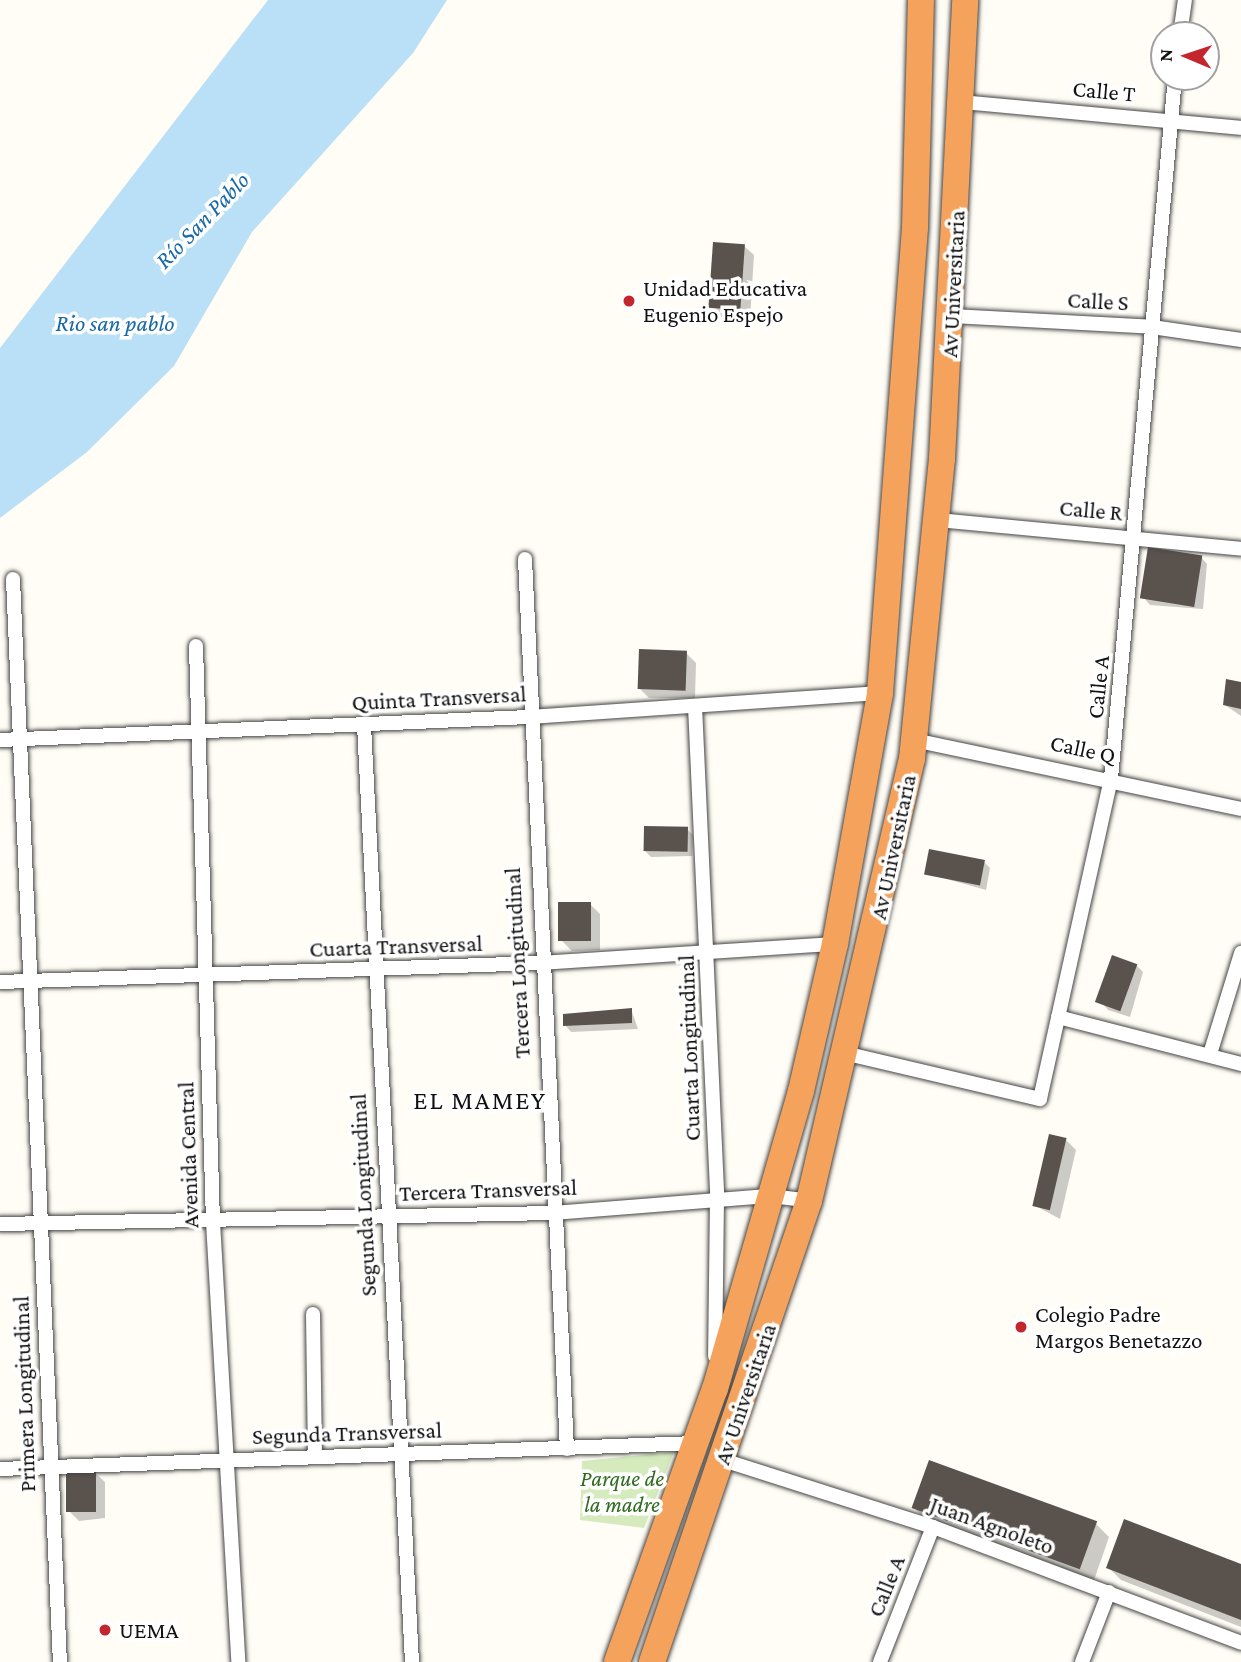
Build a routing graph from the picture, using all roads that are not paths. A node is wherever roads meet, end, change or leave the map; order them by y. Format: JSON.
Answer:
{"nodes":[{"id":1,"x":921,"y":0,"type":"edge"},
{"id":2,"x":965,"y":0,"type":"edge"},
{"id":3,"x":1185,"y":0,"type":"edge"},
{"id":4,"x":1182,"y":21,"type":"edge"},
{"id":5,"x":1173,"y":91,"type":"edge"},
{"id":6,"x":962,"y":102,"type":"junction"},
{"id":7,"x":1170,"y":120,"type":"junction"},
{"id":8,"x":1241,"y":128,"type":"edge"},
{"id":9,"x":915,"y":228,"type":"junction"},
{"id":10,"x":957,"y":228,"type":"junction"},
{"id":11,"x":952,"y":316,"type":"junction"},
{"id":12,"x":1152,"y":327,"type":"junction"},
{"id":13,"x":1241,"y":340,"type":"edge"},
{"id":14,"x":937,"y":520,"type":"junction"},
{"id":15,"x":1138,"y":537,"type":"junction"},
{"id":16,"x":1241,"y":549,"type":"edge"},
{"id":17,"x":525,"y":559,"type":"dead end"},
{"id":18,"x":13,"y":579,"type":"dead end"},
{"id":19,"x":196,"y":646,"type":"dead end"},
{"id":20,"x":880,"y":693,"type":"junction"},
{"id":21,"x":695,"y":706,"type":"junction"},
{"id":22,"x":529,"y":717,"type":"junction"},
{"id":23,"x":364,"y":725,"type":"junction"},
{"id":24,"x":200,"y":731,"type":"junction"},
{"id":25,"x":16,"y":739,"type":"junction"},
{"id":26,"x":0,"y":740,"type":"edge"},
{"id":27,"x":915,"y":740,"type":"junction"},
{"id":28,"x":1111,"y":778,"type":"junction"},
{"id":29,"x":1241,"y":809,"type":"edge"},
{"id":30,"x":835,"y":944,"type":"junction"},
{"id":31,"x":708,"y":949,"type":"junction"},
{"id":32,"x":1241,"y":953,"type":"edge"},
{"id":33,"x":540,"y":963,"type":"junction"},
{"id":34,"x":373,"y":970,"type":"junction"},
{"id":35,"x":206,"y":975,"type":"junction"},
{"id":36,"x":30,"y":980,"type":"junction"},
{"id":37,"x":0,"y":982,"type":"edge"},
{"id":38,"x":1058,"y":1017,"type":"junction"},
{"id":39,"x":848,"y":1054,"type":"junction"},
{"id":40,"x":1210,"y":1054,"type":"junction"},
{"id":41,"x":1241,"y":1064,"type":"edge"},
{"id":42,"x":771,"y":1196,"type":"junction"},
{"id":43,"x":717,"y":1199,"type":"junction"},
{"id":44,"x":809,"y":1201,"type":"junction"},
{"id":45,"x":554,"y":1213,"type":"junction"},
{"id":46,"x":387,"y":1217,"type":"junction"},
{"id":47,"x":213,"y":1222,"type":"junction"},
{"id":48,"x":41,"y":1223,"type":"junction"},
{"id":49,"x":0,"y":1224,"type":"edge"},
{"id":50,"x":313,"y":1314,"type":"dead end"},
{"id":51,"x":715,"y":1389,"type":"junction"},
{"id":52,"x":695,"y":1443,"type":"junction"},
{"id":53,"x":567,"y":1449,"type":"junction"},
{"id":54,"x":399,"y":1454,"type":"junction"},
{"id":55,"x":315,"y":1456,"type":"junction"},
{"id":56,"x":224,"y":1459,"type":"junction"},
{"id":57,"x":723,"y":1460,"type":"junction"},
{"id":58,"x":48,"y":1467,"type":"junction"},
{"id":59,"x":0,"y":1469,"type":"edge"},
{"id":60,"x":933,"y":1527,"type":"junction"},
{"id":61,"x":1109,"y":1592,"type":"junction"},
{"id":62,"x":1241,"y":1643,"type":"edge"},
{"id":63,"x":60,"y":1662,"type":"edge"},
{"id":64,"x":239,"y":1662,"type":"edge"},
{"id":65,"x":412,"y":1662,"type":"edge"},
{"id":66,"x":617,"y":1662,"type":"edge"},
{"id":67,"x":652,"y":1662,"type":"edge"},
{"id":68,"x":880,"y":1662,"type":"edge"},
{"id":69,"x":1082,"y":1662,"type":"edge"}],
"edges":[{"from":1,"to":9,"type":"highway","name":"Av Universitaria"},
{"from":2,"to":6,"type":"highway","name":"Av Universitaria"},
{"from":3,"to":4,"type":"street"},
{"from":5,"to":7,"type":"street","name":"Calle A"},
{"from":6,"to":7,"type":"street","name":"Calle T"},
{"from":6,"to":10,"type":"highway","name":"Av Universitaria"},
{"from":7,"to":8,"type":"street","name":"Calle T"},
{"from":7,"to":12,"type":"street","name":"Calle A"},
{"from":9,"to":10,"type":"highway"},
{"from":9,"to":20,"type":"highway","name":"Av Universitaria"},
{"from":10,"to":11,"type":"highway","name":"Av Universitaria"},
{"from":11,"to":12,"type":"street","name":"Calle S"},
{"from":11,"to":14,"type":"highway","name":"Av Universitaria"},
{"from":12,"to":13,"type":"street","name":"Calle S"},
{"from":12,"to":15,"type":"street","name":"Calle A"},
{"from":14,"to":15,"type":"street","name":"Calle R"},
{"from":14,"to":27,"type":"highway","name":"Av Universitaria"},
{"from":15,"to":16,"type":"street","name":"Calle R"},
{"from":15,"to":28,"type":"street","name":"Calle A"},
{"from":17,"to":22,"type":"street","name":"Tercera Longitudinal"},
{"from":18,"to":25,"type":"street","name":"Primera Longitudinal"},
{"from":19,"to":24,"type":"street","name":"Avenida Central"},
{"from":20,"to":21,"type":"street","name":"Quinta Transversal"},
{"from":20,"to":30,"type":"highway","name":"Av Universitaria"},
{"from":21,"to":22,"type":"street","name":"Quinta Transversal"},
{"from":21,"to":31,"type":"street","name":"Cuarta Longitudinal"},
{"from":22,"to":23,"type":"street","name":"Quinta Transversal"},
{"from":22,"to":33,"type":"street","name":"Tercera Longitudinal"},
{"from":23,"to":24,"type":"street","name":"Quinta Transversal"},
{"from":23,"to":34,"type":"street","name":"Segunda Longitudinal"},
{"from":24,"to":25,"type":"street","name":"Quinta Transversal"},
{"from":24,"to":35,"type":"street","name":"Avenida Central"},
{"from":25,"to":26,"type":"street","name":"Quinta Transversal"},
{"from":25,"to":36,"type":"street","name":"Primera Longitudinal"},
{"from":27,"to":28,"type":"street","name":"Calle Q"},
{"from":27,"to":39,"type":"highway","name":"Av Universitaria"},
{"from":28,"to":29,"type":"street","name":"Calle Q"},
{"from":28,"to":38,"type":"street","name":"Calle A"},
{"from":30,"to":31,"type":"street","name":"Cuarta Transversal"},
{"from":30,"to":42,"type":"highway","name":"Av Universitaria"},
{"from":31,"to":33,"type":"street","name":"Cuarta Transversal"},
{"from":31,"to":43,"type":"street","name":"Cuarta Longitudinal"},
{"from":32,"to":40,"type":"street"},
{"from":33,"to":34,"type":"street","name":"Cuarta Transversal"},
{"from":33,"to":45,"type":"street","name":"Tercera Longitudinal"},
{"from":34,"to":35,"type":"street","name":"Cuarta Transversal"},
{"from":34,"to":46,"type":"street","name":"Segunda Longitudinal"},
{"from":35,"to":36,"type":"street","name":"Cuarta Transversal"},
{"from":35,"to":47,"type":"street","name":"Avenida Central"},
{"from":36,"to":37,"type":"street","name":"Cuarta Transversal"},
{"from":36,"to":48,"type":"street","name":"Primera Longitudinal"},
{"from":38,"to":39,"type":"street","name":"Calle A"},
{"from":38,"to":40,"type":"street"},
{"from":39,"to":44,"type":"highway","name":"Av Universitaria"},
{"from":40,"to":41,"type":"street"},
{"from":42,"to":43,"type":"street","name":"Tercera Transversal"},
{"from":42,"to":44,"type":"street","name":"Tercera Transversal"},
{"from":42,"to":51,"type":"highway","name":"Av Universitaria"},
{"from":43,"to":45,"type":"street","name":"Tercera Transversal"},
{"from":43,"to":51,"type":"street","name":"Cuarta Longitudinal"},
{"from":44,"to":57,"type":"highway","name":"Av Universitaria"},
{"from":45,"to":46,"type":"street","name":"Tercera Transversal"},
{"from":45,"to":53,"type":"street","name":"Tercera Longitudinal"},
{"from":46,"to":47,"type":"street","name":"Tercera Transversal"},
{"from":46,"to":54,"type":"street","name":"Segunda Longitudinal"},
{"from":47,"to":48,"type":"street","name":"Tercera Transversal"},
{"from":47,"to":56,"type":"street","name":"Avenida Central"},
{"from":48,"to":49,"type":"street","name":"Tercera Transversal"},
{"from":48,"to":58,"type":"street","name":"Primera Longitudinal"},
{"from":50,"to":55,"type":"street"},
{"from":51,"to":52,"type":"highway","name":"Av Universitaria"},
{"from":52,"to":53,"type":"street","name":"Segunda Transversal"},
{"from":52,"to":66,"type":"highway","name":"Av Universitaria"},
{"from":53,"to":54,"type":"street","name":"Segunda Transversal"},
{"from":54,"to":55,"type":"street","name":"Segunda Transversal"},
{"from":54,"to":65,"type":"street","name":"Segunda Longitudinal"},
{"from":55,"to":56,"type":"street","name":"Segunda Transversal"},
{"from":56,"to":58,"type":"street","name":"Segunda Transversal"},
{"from":56,"to":64,"type":"street","name":"Avenida Central"},
{"from":57,"to":60,"type":"street","name":"Juan Agnoleto"},
{"from":57,"to":67,"type":"highway","name":"Av Universitaria"},
{"from":58,"to":59,"type":"street","name":"Segunda Transversal"},
{"from":58,"to":63,"type":"street","name":"Primera Longitudinal"},
{"from":60,"to":61,"type":"street","name":"Juan Agnoleto"},
{"from":60,"to":68,"type":"street","name":"Calle A"},
{"from":61,"to":62,"type":"street","name":"Juan Agnoleto"},
{"from":61,"to":69,"type":"street"}]}
